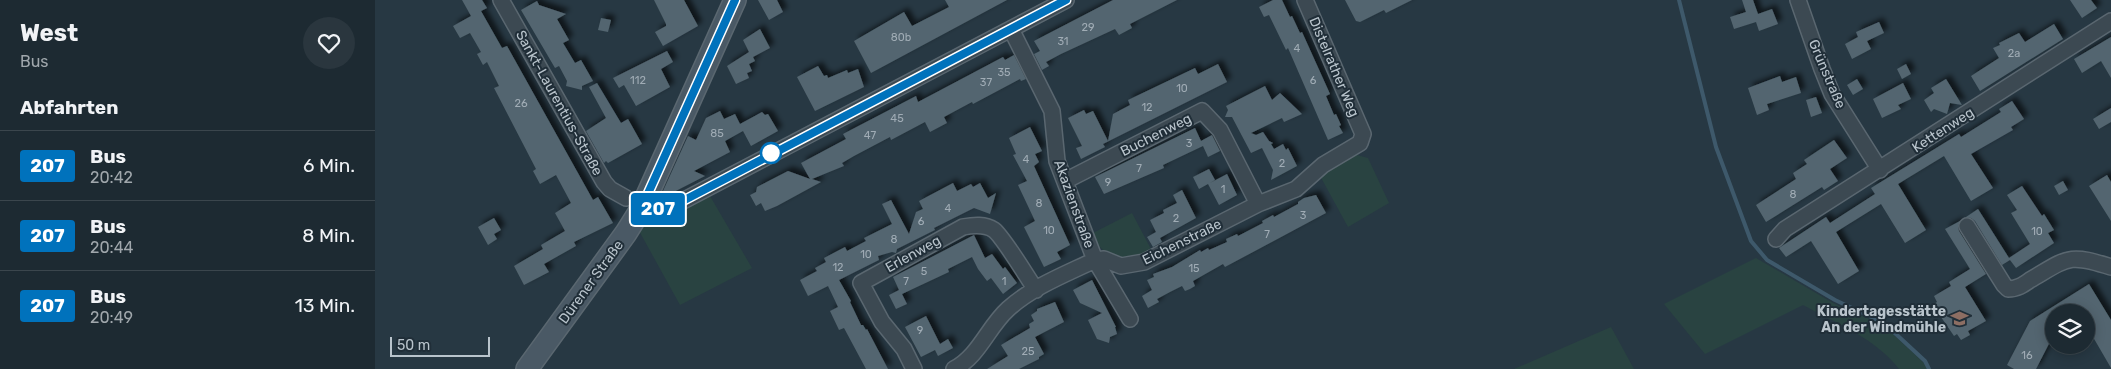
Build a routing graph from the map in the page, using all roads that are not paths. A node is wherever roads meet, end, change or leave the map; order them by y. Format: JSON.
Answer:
{"nodes":[{"id":1,"x":501,"y":0,"type":"edge"},
{"id":2,"x":735,"y":0,"type":"edge"},
{"id":3,"x":1066,"y":0,"type":"edge"},
{"id":4,"x":1305,"y":0,"type":"edge"},
{"id":5,"x":1798,"y":0,"type":"edge"},
{"id":6,"x":2111,"y":21,"type":"edge"},
{"id":7,"x":1011,"y":29,"type":"junction"},
{"id":8,"x":1363,"y":134,"type":"joint"},
{"id":9,"x":1879,"y":170,"type":"junction"},
{"id":10,"x":1065,"y":181,"type":"junction"},
{"id":11,"x":633,"y":204,"type":"junction"},
{"id":12,"x":1258,"y":204,"type":"junction"},
{"id":13,"x":1967,"y":226,"type":"dead end"},
{"id":14,"x":1776,"y":239,"type":"dead end"},
{"id":15,"x":1095,"y":260,"type":"junction"},
{"id":16,"x":2111,"y":268,"type":"edge"},
{"id":17,"x":1036,"y":290,"type":"junction"},
{"id":18,"x":1130,"y":319,"type":"dead end"},
{"id":19,"x":527,"y":369,"type":"edge"},
{"id":20,"x":914,"y":369,"type":"edge"},
{"id":21,"x":954,"y":369,"type":"edge"}],
"edges":[{"from":1,"to":11,"type":"street","name":"Sankt-Laurentius-Straße"},
{"from":2,"to":11,"type":"street","name":"Dürener Straße"},
{"from":3,"to":7,"type":"street"},
{"from":4,"to":8,"type":"street","name":"Distelrather Weg"},
{"from":5,"to":9,"type":"street","name":"Grünstraße"},
{"from":6,"to":9,"type":"street","name":"Kettenweg"},
{"from":7,"to":10,"type":"street","name":"Akazienstraße"},
{"from":7,"to":11,"type":"street"},
{"from":8,"to":12,"type":"street","name":"Eichenstraße"},
{"from":9,"to":14,"type":"street","name":"Kettenweg"},
{"from":10,"to":12,"type":"street","name":"Buchenweg"},
{"from":10,"to":15,"type":"street","name":"Akazienstraße"},
{"from":11,"to":19,"type":"street","name":"Dürener Straße"},
{"from":12,"to":15,"type":"street","name":"Eichenstraße"},
{"from":13,"to":16,"type":"street"},
{"from":15,"to":17,"type":"street"},
{"from":15,"to":18,"type":"street","name":"Akazienstraße"},
{"from":17,"to":20,"type":"street","name":"Erlenweg"},
{"from":17,"to":21,"type":"street"}]}
